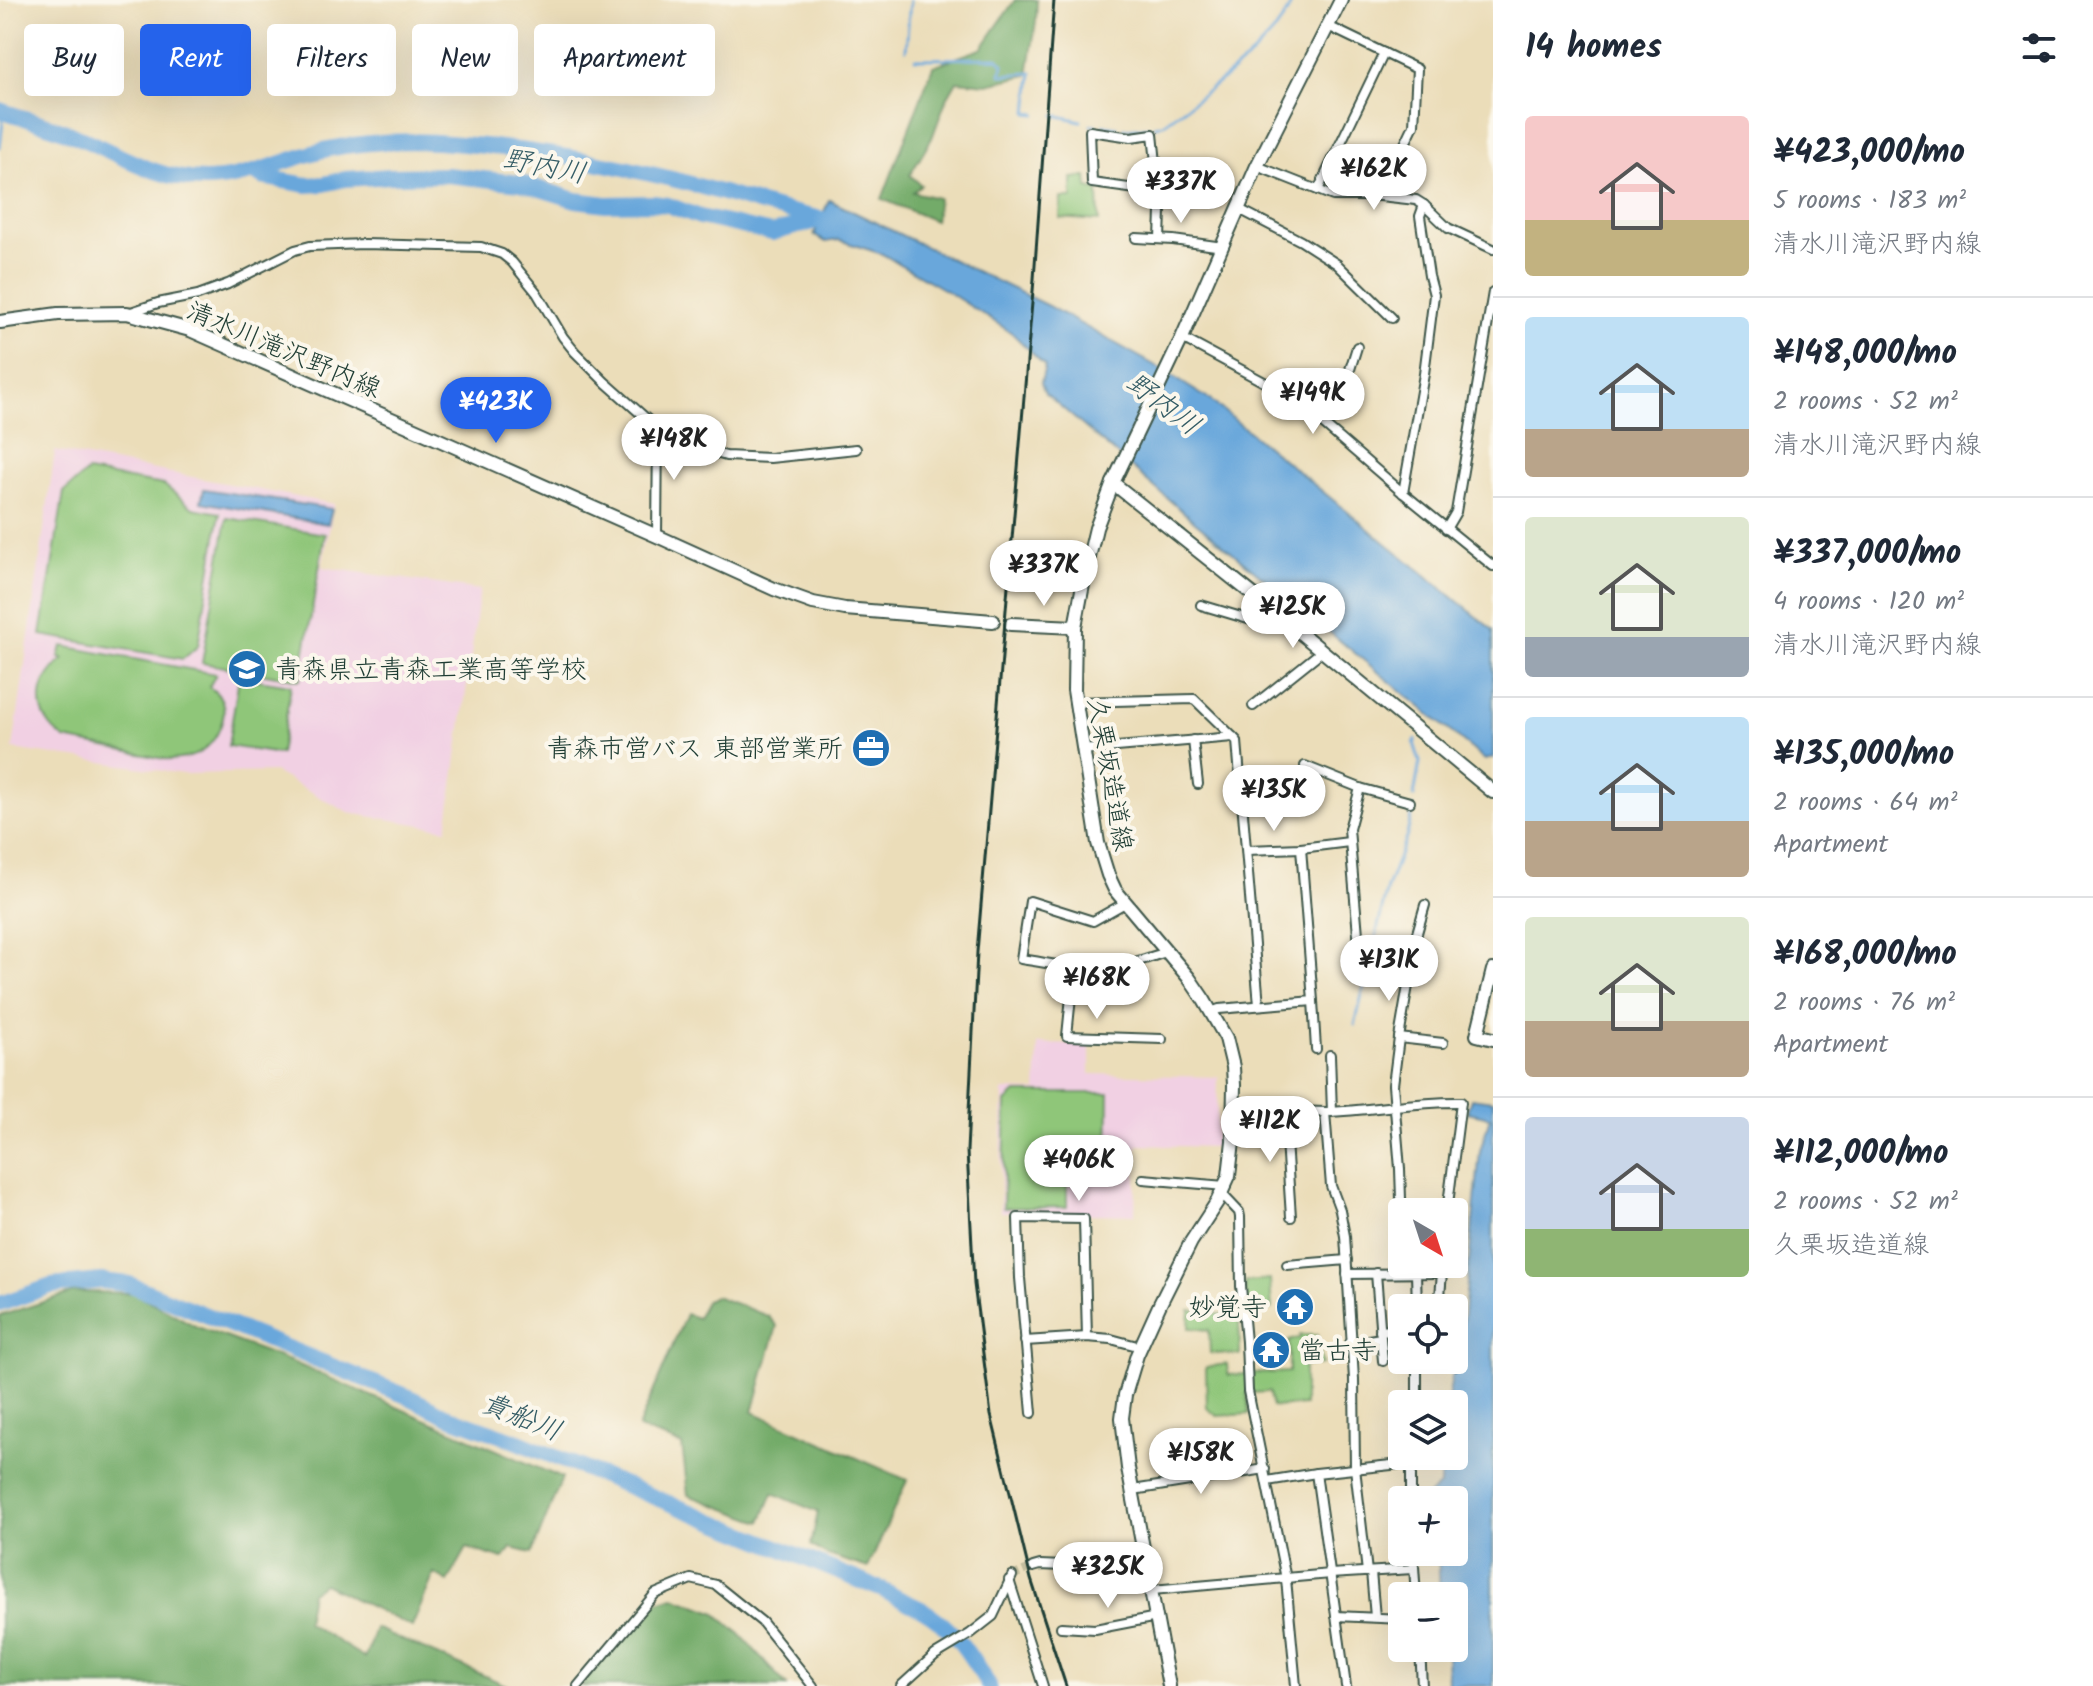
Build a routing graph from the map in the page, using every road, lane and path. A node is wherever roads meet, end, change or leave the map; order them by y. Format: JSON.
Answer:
{"nodes":[{"id":1,"x":1341,"y":0,"type":"edge"},
{"id":2,"x":1328,"y":26,"type":"junction"},
{"id":3,"x":1384,"y":53,"type":"junction"},
{"id":4,"x":1257,"y":166,"type":"junction"},
{"id":5,"x":1318,"y":190,"type":"junction"},
{"id":6,"x":1158,"y":192,"type":"junction"},
{"id":7,"x":1380,"y":196,"type":"junction"},
{"id":8,"x":1424,"y":205,"type":"junction"},
{"id":9,"x":1239,"y":209,"type":"junction"},
{"id":10,"x":1136,"y":238,"type":"dead end"},
{"id":11,"x":1160,"y":239,"type":"junction"},
{"id":12,"x":1223,"y":247,"type":"junction"},
{"id":13,"x":1493,"y":249,"type":"edge"},
{"id":14,"x":1493,"y":292,"type":"edge"},
{"id":15,"x":127,"y":313,"type":"junction"},
{"id":16,"x":1392,"y":318,"type":"dead end"},
{"id":17,"x":0,"y":322,"type":"edge"},
{"id":18,"x":1182,"y":338,"type":"junction"},
{"id":19,"x":1357,"y":347,"type":"dead end"},
{"id":20,"x":1321,"y":422,"type":"junction"},
{"id":21,"x":658,"y":429,"type":"junction"},
{"id":22,"x":856,"y":449,"type":"dead end"},
{"id":23,"x":1116,"y":478,"type":"junction"},
{"id":24,"x":1403,"y":493,"type":"junction"},
{"id":25,"x":1446,"y":529,"type":"junction"},
{"id":26,"x":657,"y":536,"type":"junction"},
{"id":27,"x":1493,"y":566,"type":"edge"},
{"id":28,"x":1201,"y":605,"type":"dead end"},
{"id":29,"x":1280,"y":616,"type":"junction"},
{"id":30,"x":993,"y":621,"type":"dead end"},
{"id":31,"x":1011,"y":624,"type":"dead end"},
{"id":32,"x":1075,"y":627,"type":"junction"},
{"id":33,"x":1322,"y":651,"type":"junction"},
{"id":34,"x":1075,"y":702,"type":"junction"},
{"id":35,"x":1253,"y":706,"type":"dead end"},
{"id":36,"x":1233,"y":737,"type":"junction"},
{"id":37,"x":1193,"y":740,"type":"junction"},
{"id":38,"x":1082,"y":750,"type":"junction"},
{"id":39,"x":1305,"y":766,"type":"dead end"},
{"id":40,"x":1198,"y":784,"type":"dead end"},
{"id":41,"x":1360,"y":788,"type":"junction"},
{"id":42,"x":1493,"y":792,"type":"edge"},
{"id":43,"x":1410,"y":802,"type":"dead end"},
{"id":44,"x":1349,"y":842,"type":"junction"},
{"id":45,"x":1301,"y":848,"type":"junction"},
{"id":46,"x":1247,"y":850,"type":"junction"},
{"id":47,"x":1125,"y":903,"type":"junction"},
{"id":48,"x":1425,"y":905,"type":"dead end"},
{"id":49,"x":1167,"y":952,"type":"junction"},
{"id":50,"x":1360,"y":958,"type":"dead end"},
{"id":51,"x":1074,"y":967,"type":"junction"},
{"id":52,"x":1493,"y":970,"type":"edge"},
{"id":53,"x":1313,"y":1001,"type":"junction"},
{"id":54,"x":1259,"y":1005,"type":"junction"},
{"id":55,"x":1211,"y":1012,"type":"junction"},
{"id":56,"x":1399,"y":1038,"type":"junction"},
{"id":57,"x":1162,"y":1039,"type":"dead end"},
{"id":58,"x":1493,"y":1039,"type":"edge"},
{"id":59,"x":1443,"y":1043,"type":"dead end"},
{"id":60,"x":1316,"y":1049,"type":"dead end"},
{"id":61,"x":1330,"y":1055,"type":"dead end"},
{"id":62,"x":1234,"y":1101,"type":"junction"},
{"id":63,"x":1394,"y":1105,"type":"junction"},
{"id":64,"x":1284,"y":1110,"type":"junction"},
{"id":65,"x":1328,"y":1112,"type":"junction"},
{"id":66,"x":1143,"y":1179,"type":"dead end"},
{"id":67,"x":1223,"y":1189,"type":"junction"},
{"id":68,"x":1401,"y":1198,"type":"edge"},
{"id":69,"x":1449,"y":1198,"type":"edge"},
{"id":70,"x":1291,"y":1217,"type":"dead end"},
{"id":71,"x":1347,"y":1260,"type":"junction"},
{"id":72,"x":1287,"y":1265,"type":"dead end"},
{"id":73,"x":1388,"y":1271,"type":"edge"},
{"id":74,"x":1376,"y":1273,"type":"junction"},
{"id":75,"x":1347,"y":1274,"type":"junction"},
{"id":76,"x":1388,"y":1332,"type":"edge"},
{"id":77,"x":1381,"y":1334,"type":"junction"},
{"id":78,"x":1087,"y":1337,"type":"junction"},
{"id":79,"x":1025,"y":1341,"type":"junction"},
{"id":80,"x":1350,"y":1343,"type":"junction"},
{"id":81,"x":1141,"y":1347,"type":"junction"},
{"id":82,"x":1383,"y":1361,"type":"dead end"},
{"id":83,"x":1032,"y":1413,"type":"dead end"},
{"id":84,"x":1388,"y":1463,"type":"edge"},
{"id":85,"x":1355,"y":1468,"type":"junction"},
{"id":86,"x":1265,"y":1469,"type":"junction"},
{"id":87,"x":1316,"y":1473,"type":"junction"},
{"id":88,"x":1267,"y":1481,"type":"junction"},
{"id":89,"x":1133,"y":1490,"type":"junction"},
{"id":90,"x":1146,"y":1563,"type":"junction"},
{"id":91,"x":1033,"y":1567,"type":"tunnel mouth"},
{"id":92,"x":1413,"y":1569,"type":"joint"},
{"id":93,"x":1369,"y":1572,"type":"junction"},
{"id":94,"x":1330,"y":1574,"type":"junction"},
{"id":95,"x":1286,"y":1579,"type":"junction"},
{"id":96,"x":1414,"y":1582,"type":"edge"},
{"id":97,"x":1152,"y":1590,"type":"junction"},
{"id":98,"x":1336,"y":1616,"type":"junction"},
{"id":99,"x":1157,"y":1617,"type":"junction"},
{"id":100,"x":1375,"y":1617,"type":"junction"},
{"id":101,"x":1388,"y":1618,"type":"edge"},
{"id":102,"x":1061,"y":1627,"type":"dead end"},
{"id":103,"x":1421,"y":1662,"type":"edge"},
{"id":104,"x":578,"y":1686,"type":"edge"},
{"id":105,"x":813,"y":1686,"type":"edge"},
{"id":106,"x":901,"y":1686,"type":"edge"},
{"id":107,"x":1043,"y":1686,"type":"edge"},
{"id":108,"x":1169,"y":1686,"type":"edge"},
{"id":109,"x":1296,"y":1686,"type":"edge"},
{"id":110,"x":1346,"y":1686,"type":"edge"},
{"id":111,"x":1422,"y":1686,"type":"edge"}],
"edges":[{"from":1,"to":2,"type":"main road","name":"久栗坂造道線"},
{"from":2,"to":3,"type":"street"},
{"from":2,"to":4,"type":"main road","name":"久栗坂造道線"},
{"from":3,"to":5,"type":"street"},
{"from":3,"to":7,"type":"street"},
{"from":4,"to":5,"type":"street"},
{"from":4,"to":9,"type":"main road","name":"久栗坂造道線"},
{"from":5,"to":7,"type":"street"},
{"from":6,"to":6,"type":"street"},
{"from":6,"to":11,"type":"street"},
{"from":7,"to":8,"type":"street"},
{"from":8,"to":13,"type":"street"},
{"from":8,"to":24,"type":"street"},
{"from":9,"to":12,"type":"main road","name":"久栗坂造道線"},
{"from":9,"to":16,"type":"street"},
{"from":10,"to":11,"type":"street"},
{"from":11,"to":12,"type":"street"},
{"from":12,"to":18,"type":"main road","name":"久栗坂造道線"},
{"from":14,"to":25,"type":"street"},
{"from":15,"to":17,"type":"main road","name":"清水川滝沢野内線"},
{"from":15,"to":21,"type":"street"},
{"from":15,"to":26,"type":"main road","name":"清水川滝沢野内線"},
{"from":18,"to":20,"type":"street"},
{"from":18,"to":23,"type":"main road","name":"久栗坂造道線"},
{"from":19,"to":20,"type":"street"},
{"from":20,"to":24,"type":"street"},
{"from":21,"to":22,"type":"street"},
{"from":21,"to":26,"type":"street"},
{"from":23,"to":29,"type":"main road"},
{"from":23,"to":32,"type":"main road","name":"久栗坂造道線"},
{"from":24,"to":25,"type":"street"},
{"from":25,"to":27,"type":"street"},
{"from":26,"to":30,"type":"main road","name":"清水川滝沢野内線"},
{"from":28,"to":29,"type":"street"},
{"from":29,"to":33,"type":"main road"},
{"from":31,"to":32,"type":"main road"},
{"from":32,"to":34,"type":"main road","name":"久栗坂造道線"},
{"from":33,"to":35,"type":"street"},
{"from":33,"to":42,"type":"main road"},
{"from":34,"to":36,"type":"street"},
{"from":34,"to":38,"type":"main road","name":"久栗坂造道線"},
{"from":36,"to":37,"type":"street"},
{"from":36,"to":46,"type":"street"},
{"from":37,"to":38,"type":"street"},
{"from":37,"to":40,"type":"street"},
{"from":38,"to":47,"type":"main road","name":"久栗坂造道線"},
{"from":39,"to":41,"type":"street"},
{"from":41,"to":43,"type":"street"},
{"from":41,"to":44,"type":"street"},
{"from":44,"to":45,"type":"street"},
{"from":44,"to":50,"type":"street"},
{"from":45,"to":46,"type":"street"},
{"from":45,"to":53,"type":"street"},
{"from":46,"to":54,"type":"street"},
{"from":47,"to":49,"type":"main road","name":"久栗坂造道線"},
{"from":47,"to":51,"type":"street"},
{"from":48,"to":56,"type":"street"},
{"from":49,"to":51,"type":"street"},
{"from":49,"to":55,"type":"main road","name":"久栗坂造道線"},
{"from":51,"to":57,"type":"street"},
{"from":52,"to":58,"type":"main road"},
{"from":53,"to":54,"type":"street"},
{"from":53,"to":60,"type":"street"},
{"from":54,"to":55,"type":"street"},
{"from":55,"to":62,"type":"main road","name":"久栗坂造道線"},
{"from":56,"to":59,"type":"street"},
{"from":56,"to":63,"type":"street"},
{"from":61,"to":65,"type":"street"},
{"from":62,"to":64,"type":"street"},
{"from":62,"to":67,"type":"main road","name":"久栗坂造道線"},
{"from":63,"to":65,"type":"street"},
{"from":63,"to":68,"type":"street"},
{"from":63,"to":69,"type":"street"},
{"from":64,"to":65,"type":"street"},
{"from":64,"to":70,"type":"street"},
{"from":65,"to":71,"type":"street"},
{"from":66,"to":67,"type":"street"},
{"from":67,"to":81,"type":"main road","name":"久栗坂造道線"},
{"from":67,"to":86,"type":"street"},
{"from":71,"to":72,"type":"street"},
{"from":71,"to":75,"type":"street"},
{"from":73,"to":74,"type":"street"},
{"from":74,"to":75,"type":"street"},
{"from":74,"to":77,"type":"street"},
{"from":75,"to":80,"type":"street"},
{"from":76,"to":77,"type":"street"},
{"from":77,"to":80,"type":"street"},
{"from":77,"to":82,"type":"street"},
{"from":78,"to":79,"type":"street"},
{"from":78,"to":79,"type":"street"},
{"from":78,"to":81,"type":"street"},
{"from":79,"to":83,"type":"street"},
{"from":80,"to":85,"type":"street"},
{"from":81,"to":89,"type":"main road","name":"久栗坂造道線"},
{"from":84,"to":85,"type":"street"},
{"from":85,"to":87,"type":"street"},
{"from":85,"to":93,"type":"street"},
{"from":86,"to":88,"type":"street"},
{"from":86,"to":89,"type":"street"},
{"from":87,"to":88,"type":"street"},
{"from":87,"to":94,"type":"street"},
{"from":88,"to":95,"type":"street"},
{"from":89,"to":90,"type":"main road","name":"久栗坂造道線"},
{"from":90,"to":91,"type":"street"},
{"from":90,"to":97,"type":"main road","name":"久栗坂造道線"},
{"from":92,"to":93,"type":"street"},
{"from":92,"to":96,"type":"street"},
{"from":93,"to":94,"type":"street"},
{"from":93,"to":100,"type":"street"},
{"from":94,"to":95,"type":"street"},
{"from":94,"to":98,"type":"street"},
{"from":95,"to":97,"type":"street"},
{"from":95,"to":109,"type":"street"},
{"from":97,"to":99,"type":"main road","name":"久栗坂造道線"},
{"from":98,"to":100,"type":"street"},
{"from":98,"to":110,"type":"street"},
{"from":99,"to":102,"type":"street"},
{"from":99,"to":108,"type":"main road","name":"久栗坂造道線"},
{"from":100,"to":101,"type":"street"},
{"from":103,"to":111,"type":"street"},
{"from":104,"to":105,"type":"street"},
{"from":106,"to":107,"type":"street"}]}
